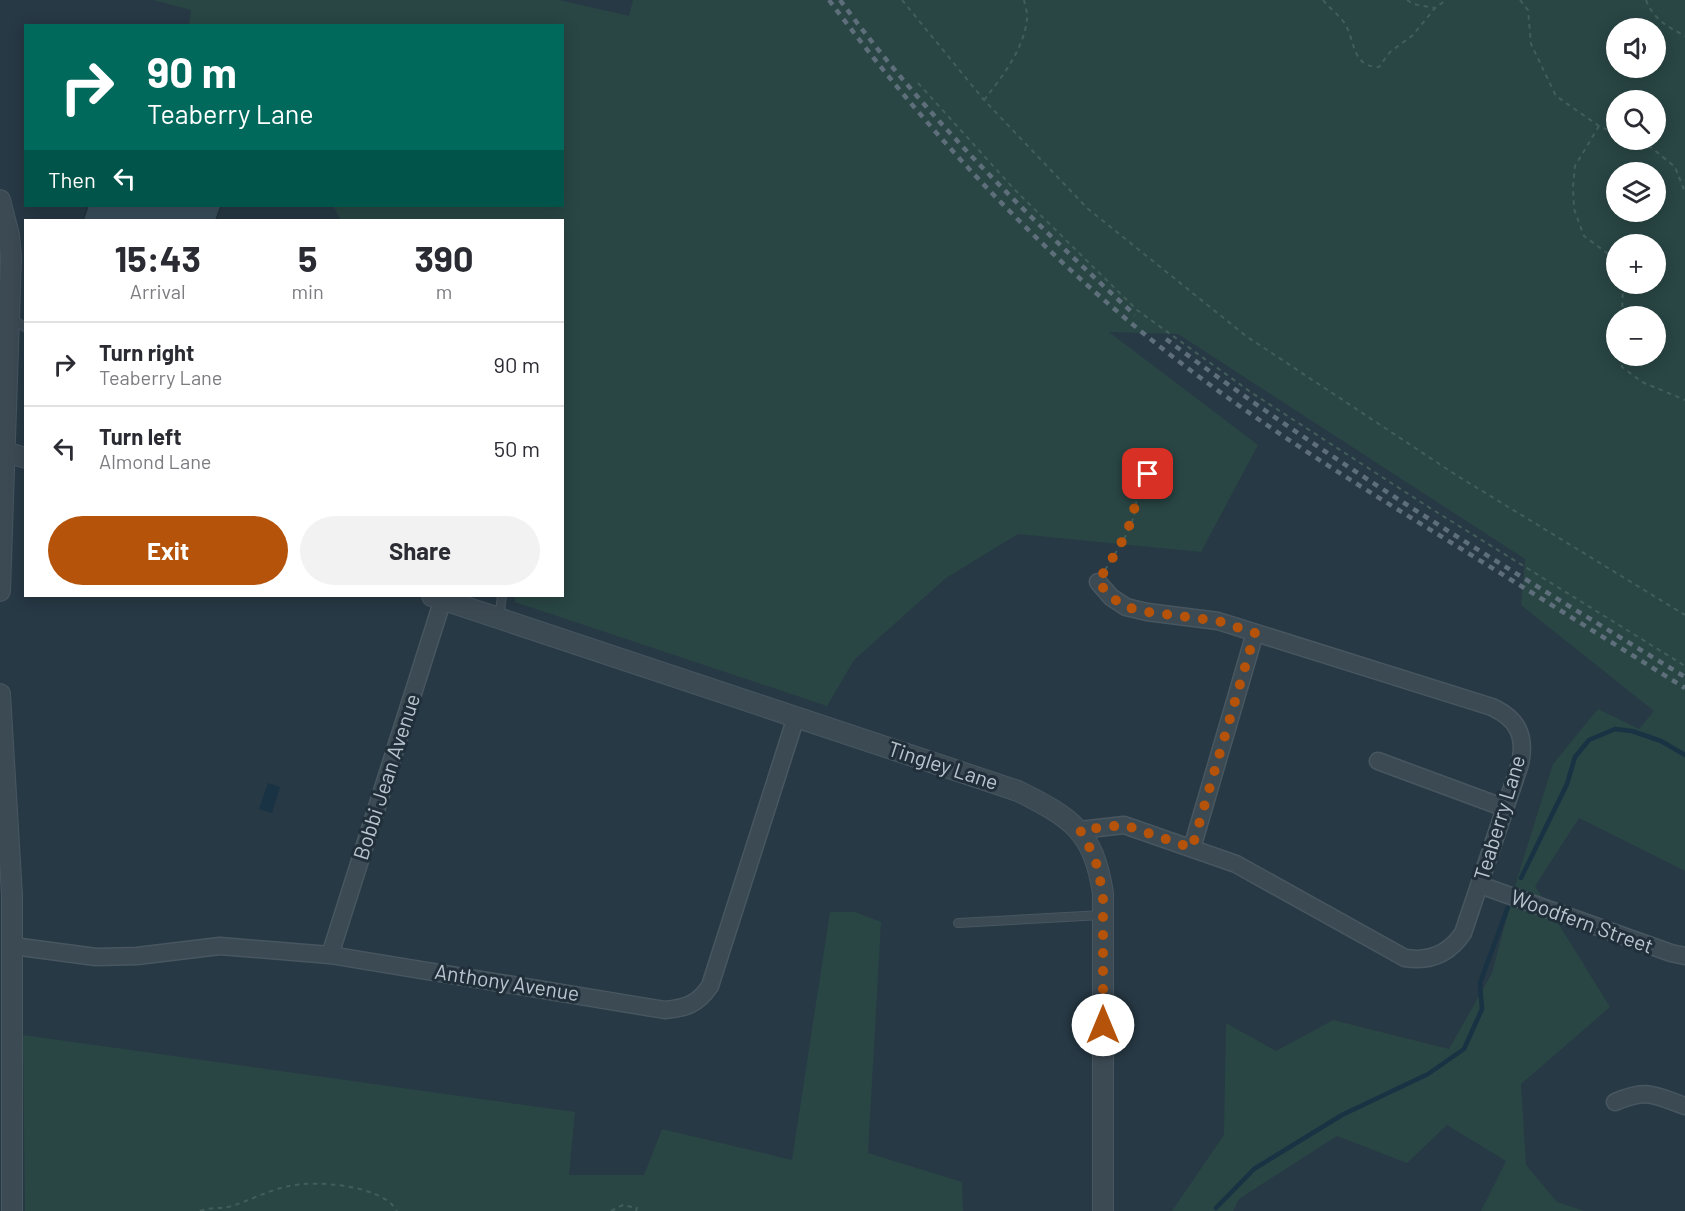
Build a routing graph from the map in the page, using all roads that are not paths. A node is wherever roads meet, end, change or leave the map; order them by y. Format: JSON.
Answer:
{"nodes":[{"id":1,"x":0,"y":200,"type":"edge"},
{"id":2,"x":5,"y":279,"type":"edge"},
{"id":3,"x":17,"y":322,"type":"edge"},
{"id":4,"x":5,"y":452,"type":"junction"},
{"id":5,"x":24,"y":457,"type":"edge"},
{"id":6,"x":1098,"y":582,"type":"road end"},
{"id":7,"x":0,"y":591,"type":"edge"},
{"id":8,"x":438,"y":597,"type":"edge"},
{"id":9,"x":502,"y":597,"type":"edge"},
{"id":10,"x":499,"y":617,"type":"junction"},
{"id":11,"x":1255,"y":633,"type":"junction"},
{"id":12,"x":0,"y":693,"type":"edge"},
{"id":13,"x":796,"y":717,"type":"junction"},
{"id":14,"x":1378,"y":761,"type":"dead end"},
{"id":15,"x":1505,"y":808,"type":"junction"},
{"id":16,"x":1080,"y":830,"type":"junction"},
{"id":17,"x":1192,"y":848,"type":"junction"},
{"id":18,"x":1480,"y":885,"type":"junction"},
{"id":19,"x":1103,"y":915,"type":"junction"},
{"id":20,"x":958,"y":923,"type":"dead end"},
{"id":21,"x":13,"y":946,"type":"junction"},
{"id":22,"x":330,"y":955,"type":"junction"},
{"id":23,"x":1685,"y":956,"type":"edge"},
{"id":24,"x":1615,"y":1101,"type":"dead end"},
{"id":25,"x":1685,"y":1106,"type":"edge"},
{"id":26,"x":12,"y":1211,"type":"edge"},
{"id":27,"x":1103,"y":1211,"type":"edge"}],
"edges":[{"from":1,"to":2,"type":"street"},
{"from":2,"to":3,"type":"street"},
{"from":3,"to":4,"type":"street"},
{"from":4,"to":5,"type":"street"},
{"from":4,"to":7,"type":"street"},
{"from":6,"to":11,"type":"street","name":"Teaberry Lane"},
{"from":8,"to":10,"type":"street","name":"Tingley Lane"},
{"from":8,"to":22,"type":"street","name":"Bobbi Jean Avenue"},
{"from":9,"to":10,"type":"lane"},
{"from":10,"to":13,"type":"street","name":"Tingley Lane"},
{"from":11,"to":15,"type":"street","name":"Teaberry Lane"},
{"from":11,"to":17,"type":"street"},
{"from":12,"to":21,"type":"street"},
{"from":13,"to":16,"type":"street","name":"Tingley Lane"},
{"from":13,"to":22,"type":"street","name":"Anthony Avenue"},
{"from":14,"to":15,"type":"street"},
{"from":15,"to":18,"type":"street","name":"Teaberry Lane"},
{"from":16,"to":17,"type":"street","name":"Teaberry Lane"},
{"from":16,"to":19,"type":"street","name":"Tingley Lane"},
{"from":17,"to":18,"type":"street","name":"Teaberry Lane"},
{"from":18,"to":23,"type":"street","name":"Woodfern Street"},
{"from":19,"to":20,"type":"lane"},
{"from":19,"to":27,"type":"street","name":"Tingley Lane"},
{"from":21,"to":22,"type":"street","name":"Anthony Avenue"},
{"from":21,"to":26,"type":"street"},
{"from":24,"to":25,"type":"street"}]}
